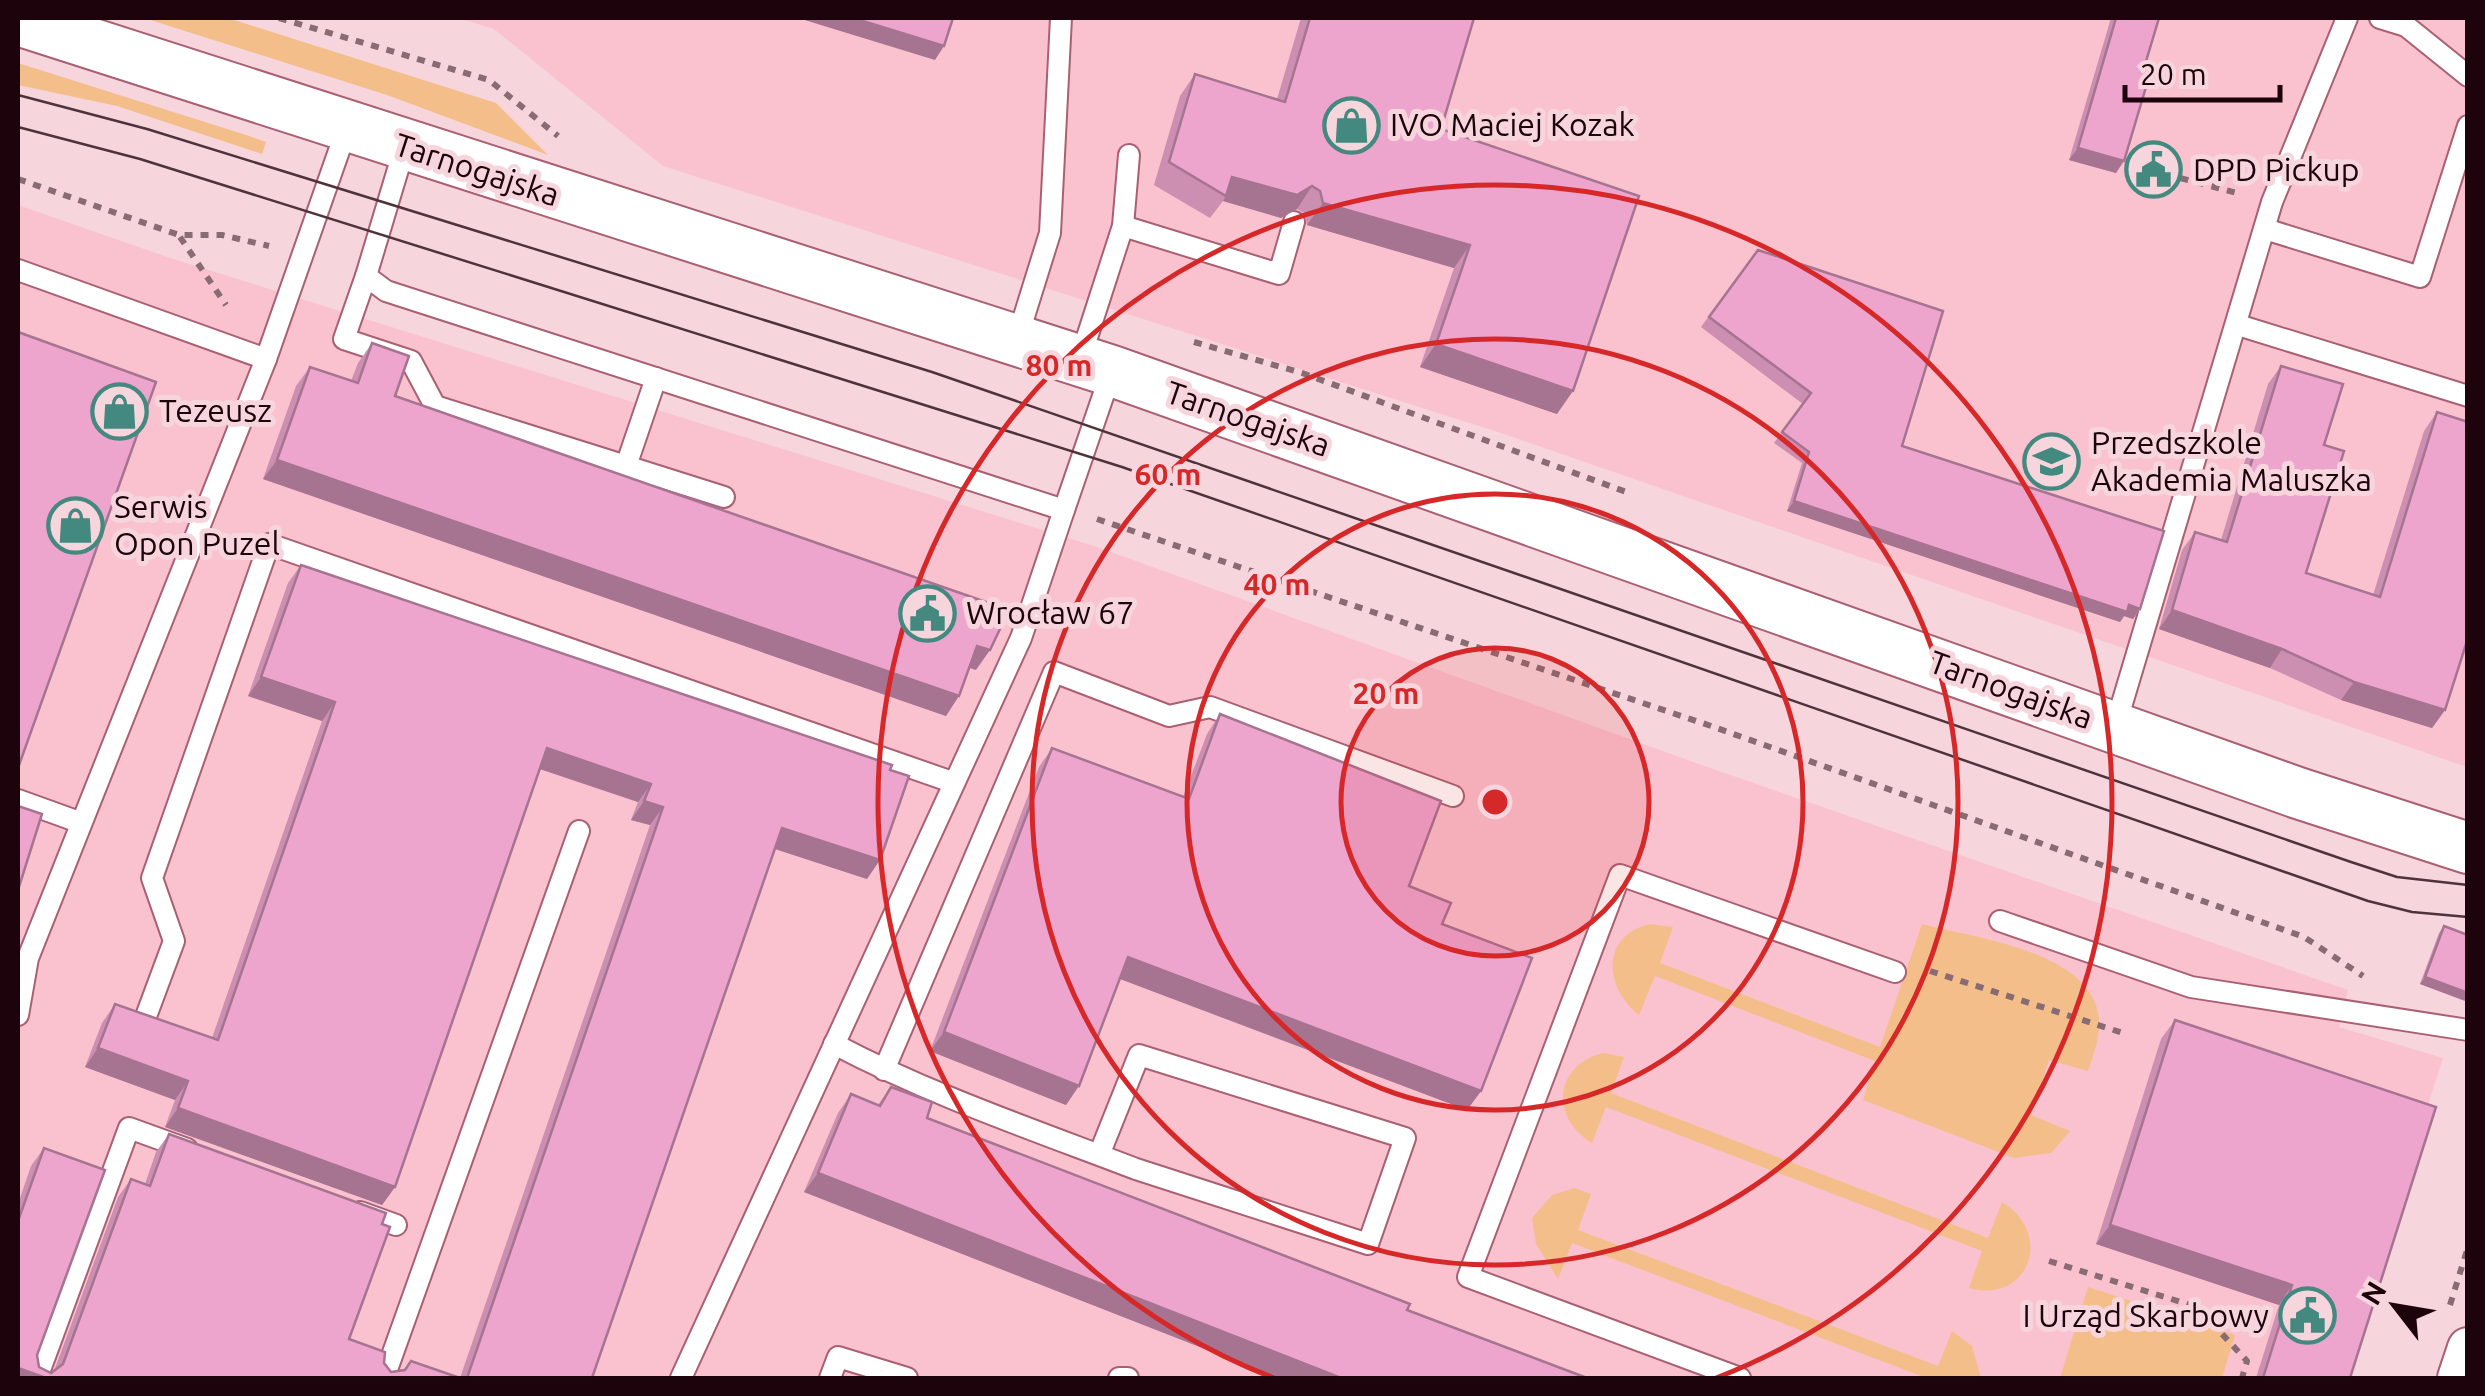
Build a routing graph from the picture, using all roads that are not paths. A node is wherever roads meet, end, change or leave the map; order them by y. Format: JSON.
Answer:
{"nodes":[{"id":1,"x":1061,"y":18,"type":"edge"},
{"id":2,"x":2347,"y":18,"type":"edge"},
{"id":3,"x":2380,"y":18,"type":"edge"},
{"id":4,"x":18,"y":20,"type":"edge"},
{"id":5,"x":2468,"y":76,"type":"edge"},
{"id":6,"x":2468,"y":126,"type":"edge"},
{"id":7,"x":347,"y":128,"type":"junction"},
{"id":8,"x":406,"y":146,"type":"junction"},
{"id":9,"x":1128,"y":155,"type":"dead end"},
{"id":10,"x":1294,"y":222,"type":"edge"},
{"id":11,"x":1123,"y":226,"type":"junction"},
{"id":12,"x":2265,"y":229,"type":"junction"},
{"id":13,"x":18,"y":270,"type":"edge"},
{"id":14,"x":366,"y":276,"type":"junction"},
{"id":15,"x":2238,"y":325,"type":"junction"},
{"id":16,"x":1016,"y":340,"type":"junction"},
{"id":17,"x":266,"y":360,"type":"junction"},
{"id":18,"x":1096,"y":366,"type":"junction"},
{"id":19,"x":656,"y":378,"type":"junction"},
{"id":20,"x":2468,"y":396,"type":"edge"},
{"id":21,"x":626,"y":466,"type":"junction"},
{"id":22,"x":724,"y":498,"type":"dead end"},
{"id":23,"x":1064,"y":510,"type":"junction"},
{"id":24,"x":2116,"y":728,"type":"junction"},
{"id":25,"x":952,"y":782,"type":"junction"},
{"id":26,"x":1452,"y":796,"type":"dead end"},
{"id":27,"x":18,"y":800,"type":"edge"},
{"id":28,"x":79,"y":822,"type":"junction"},
{"id":29,"x":579,"y":831,"type":"dead end"},
{"id":30,"x":2468,"y":848,"type":"edge"},
{"id":31,"x":2000,"y":920,"type":"dead end"},
{"id":32,"x":23,"y":956,"type":"edge"},
{"id":33,"x":1894,"y":972,"type":"road end"},
{"id":34,"x":19,"y":1007,"type":"edge"},
{"id":35,"x":145,"y":1019,"type":"edge"},
{"id":36,"x":2468,"y":1030,"type":"edge"},
{"id":37,"x":834,"y":1044,"type":"junction"},
{"id":38,"x":884,"y":1070,"type":"junction"},
{"id":39,"x":200,"y":1154,"type":"edge"},
{"id":40,"x":1099,"y":1155,"type":"junction"},
{"id":41,"x":343,"y":1206,"type":"edge"},
{"id":42,"x":396,"y":1225,"type":"dead end"},
{"id":43,"x":2468,"y":1348,"type":"edge"},
{"id":44,"x":37,"y":1378,"type":"edge"},
{"id":45,"x":384,"y":1378,"type":"edge"},
{"id":46,"x":681,"y":1378,"type":"edge"},
{"id":47,"x":830,"y":1378,"type":"edge"},
{"id":48,"x":907,"y":1378,"type":"edge"},
{"id":49,"x":1119,"y":1378,"type":"edge"},
{"id":50,"x":1128,"y":1378,"type":"edge"},
{"id":51,"x":1740,"y":1378,"type":"edge"},
{"id":52,"x":2458,"y":1378,"type":"edge"}],
"edges":[{"from":1,"to":16,"type":"lane"},
{"from":2,"to":12,"type":"lane"},
{"from":3,"to":5,"type":"lane"},
{"from":4,"to":7,"type":"street","name":"Tarnogajska"},
{"from":6,"to":12,"type":"lane"},
{"from":7,"to":8,"type":"street","name":"Tarnogajska"},
{"from":7,"to":17,"type":"lane"},
{"from":8,"to":14,"type":"lane"},
{"from":8,"to":16,"type":"street","name":"Tarnogajska"},
{"from":9,"to":11,"type":"lane"},
{"from":10,"to":11,"type":"lane"},
{"from":11,"to":18,"type":"lane"},
{"from":12,"to":15,"type":"lane"},
{"from":13,"to":17,"type":"lane"},
{"from":14,"to":19,"type":"lane"},
{"from":14,"to":21,"type":"lane"},
{"from":15,"to":20,"type":"lane"},
{"from":15,"to":24,"type":"lane"},
{"from":16,"to":18,"type":"street","name":"Tarnogajska"},
{"from":17,"to":28,"type":"lane"},
{"from":18,"to":23,"type":"lane"},
{"from":18,"to":24,"type":"street","name":"Tarnogajska"},
{"from":19,"to":21,"type":"lane"},
{"from":19,"to":23,"type":"lane"},
{"from":21,"to":22,"type":"lane"},
{"from":23,"to":25,"type":"lane"},
{"from":24,"to":30,"type":"street","name":"Tarnogajska"},
{"from":25,"to":35,"type":"lane"},
{"from":25,"to":37,"type":"lane"},
{"from":26,"to":38,"type":"lane"},
{"from":27,"to":28,"type":"lane"},
{"from":28,"to":32,"type":"lane"},
{"from":29,"to":45,"type":"lane"},
{"from":31,"to":36,"type":"lane"},
{"from":32,"to":34,"type":"lane"},
{"from":33,"to":51,"type":"lane"},
{"from":37,"to":38,"type":"lane"},
{"from":37,"to":46,"type":"lane"},
{"from":38,"to":40,"type":"lane"},
{"from":39,"to":44,"type":"lane"},
{"from":40,"to":40,"type":"lane"},
{"from":41,"to":42,"type":"lane"},
{"from":43,"to":52,"type":"street"},
{"from":47,"to":48,"type":"lane"},
{"from":49,"to":50,"type":"lane"}]}
